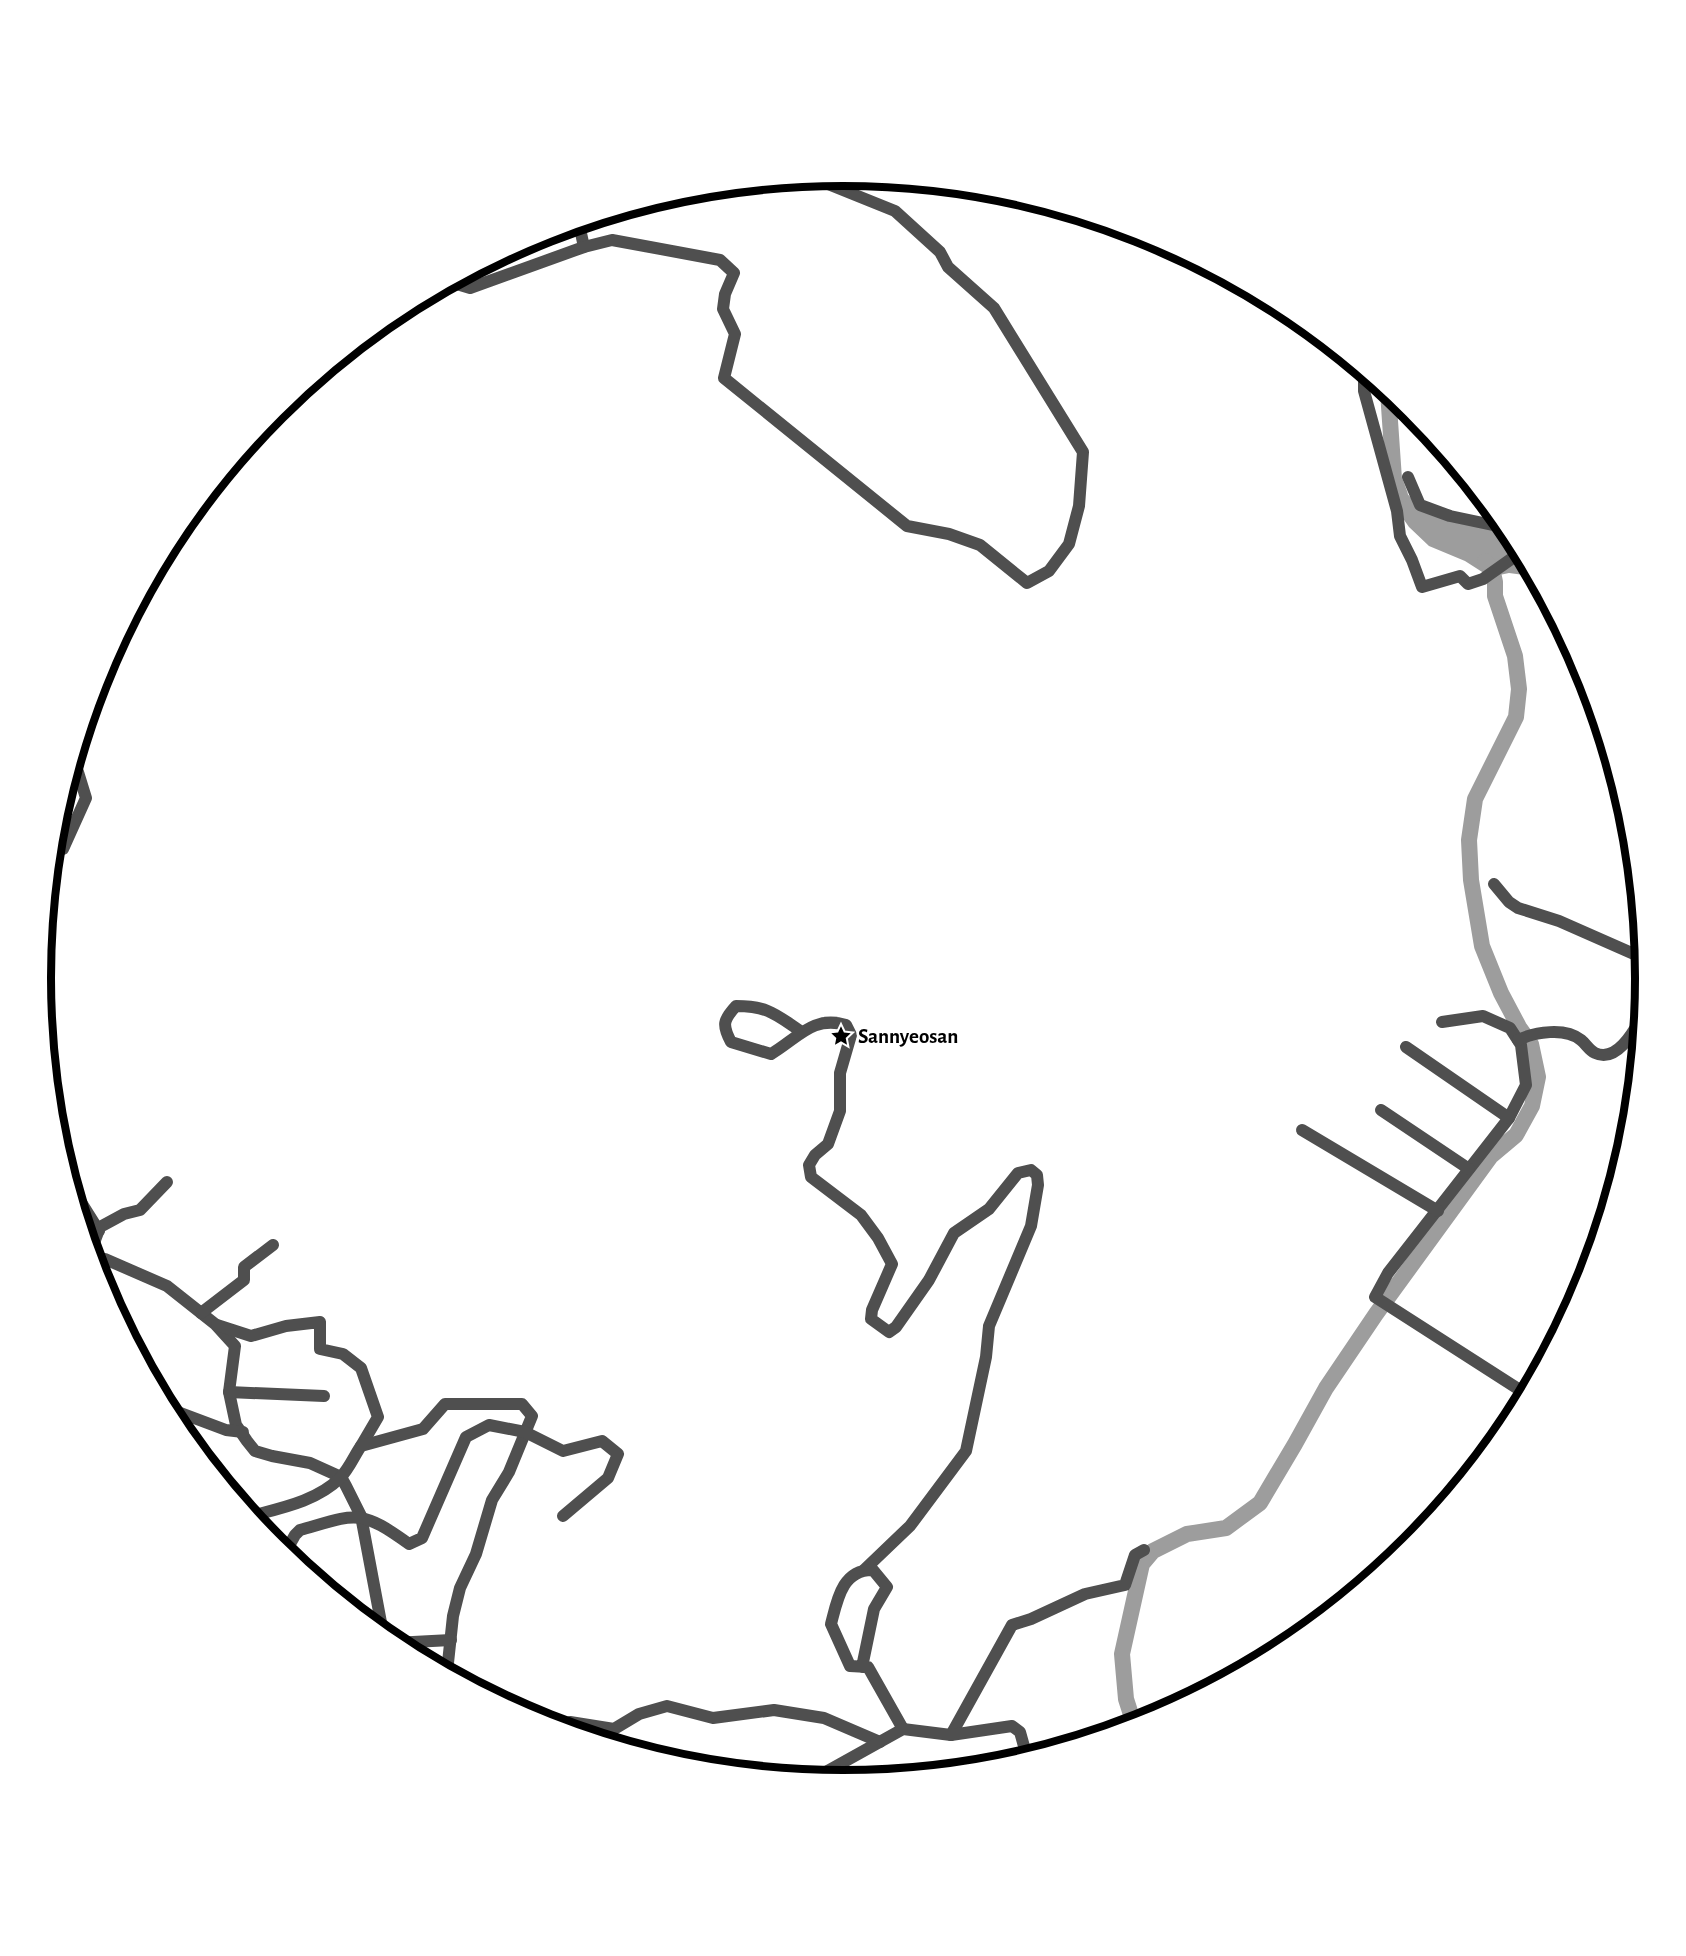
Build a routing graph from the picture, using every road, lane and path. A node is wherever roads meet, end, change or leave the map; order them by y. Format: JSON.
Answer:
{"nodes":[{"id":1,"x":834,"y":186,"type":"edge"},
{"id":2,"x":580,"y":231,"type":"edge"},
{"id":3,"x":584,"y":247,"type":"junction"},
{"id":4,"x":460,"y":285,"type":"edge"},
{"id":5,"x":1364,"y":382,"type":"edge"},
{"id":6,"x":1408,"y":477,"type":"dead end"},
{"id":7,"x":1492,"y":525,"type":"edge"},
{"id":8,"x":1514,"y":557,"type":"edge"},
{"id":9,"x":78,"y":772,"type":"edge"},
{"id":10,"x":62,"y":849,"type":"edge"},
{"id":11,"x":1494,"y":884,"type":"dead end"},
{"id":12,"x":1634,"y":954,"type":"edge"},
{"id":13,"x":1442,"y":1022,"type":"dead end"},
{"id":14,"x":1633,"y":1029,"type":"edge"},
{"id":15,"x":802,"y":1032,"type":"junction"},
{"id":16,"x":1524,"y":1038,"type":"junction"},
{"id":17,"x":1406,"y":1047,"type":"dead end"},
{"id":18,"x":1381,"y":1110,"type":"dead end"},
{"id":19,"x":1509,"y":1118,"type":"junction"},
{"id":20,"x":1302,"y":1130,"type":"dead end"},
{"id":21,"x":1469,"y":1169,"type":"junction"},
{"id":22,"x":167,"y":1182,"type":"dead end"},
{"id":23,"x":86,"y":1211,"type":"edge"},
{"id":24,"x":1438,"y":1211,"type":"junction"},
{"id":25,"x":99,"y":1231,"type":"junction"},
{"id":26,"x":96,"y":1240,"type":"edge"},
{"id":27,"x":273,"y":1245,"type":"dead end"},
{"id":28,"x":103,"y":1259,"type":"edge"},
{"id":29,"x":201,"y":1313,"type":"junction"},
{"id":30,"x":215,"y":1324,"type":"junction"},
{"id":31,"x":1519,"y":1390,"type":"edge"},
{"id":32,"x":229,"y":1392,"type":"junction"},
{"id":33,"x":324,"y":1396,"type":"dead end"},
{"id":34,"x":181,"y":1413,"type":"edge"},
{"id":35,"x":243,"y":1432,"type":"junction"},
{"id":36,"x":525,"y":1432,"type":"junction"},
{"id":37,"x":361,"y":1446,"type":"junction"},
{"id":38,"x":341,"y":1477,"type":"junction"},
{"id":39,"x":261,"y":1514,"type":"edge"},
{"id":40,"x":361,"y":1516,"type":"junction"},
{"id":41,"x":563,"y":1516,"type":"dead end"},
{"id":42,"x":290,"y":1544,"type":"edge"},
{"id":43,"x":1144,"y":1550,"type":"dead end"},
{"id":44,"x":864,"y":1570,"type":"junction"},
{"id":45,"x":381,"y":1621,"type":"edge"},
{"id":46,"x":451,"y":1640,"type":"junction"},
{"id":47,"x":411,"y":1642,"type":"edge"},
{"id":48,"x":448,"y":1664,"type":"edge"},
{"id":49,"x":862,"y":1667,"type":"junction"},
{"id":50,"x":573,"y":1723,"type":"edge"},
{"id":51,"x":903,"y":1729,"type":"junction"},
{"id":52,"x":951,"y":1735,"type":"junction"},
{"id":53,"x":880,"y":1742,"type":"junction"},
{"id":54,"x":1025,"y":1749,"type":"edge"},
{"id":55,"x":830,"y":1770,"type":"edge"}],
"edges":[{"from":1,"to":3,"type":"street"},
{"from":2,"to":3,"type":"street"},
{"from":3,"to":4,"type":"street"},
{"from":5,"to":8,"type":"street"},
{"from":6,"to":7,"type":"street"},
{"from":9,"to":10,"type":"street"},
{"from":11,"to":12,"type":"street"},
{"from":13,"to":16,"type":"street"},
{"from":14,"to":16,"type":"street"},
{"from":15,"to":15,"type":"street"},
{"from":15,"to":44,"type":"street"},
{"from":16,"to":19,"type":"street"},
{"from":17,"to":19,"type":"street"},
{"from":18,"to":21,"type":"street"},
{"from":19,"to":21,"type":"street"},
{"from":20,"to":24,"type":"street"},
{"from":21,"to":24,"type":"street"},
{"from":22,"to":25,"type":"street"},
{"from":23,"to":25,"type":"street"},
{"from":24,"to":31,"type":"street"},
{"from":25,"to":26,"type":"street"},
{"from":27,"to":29,"type":"street"},
{"from":28,"to":29,"type":"street"},
{"from":29,"to":30,"type":"street"},
{"from":30,"to":32,"type":"street"},
{"from":30,"to":37,"type":"street"},
{"from":32,"to":33,"type":"street"},
{"from":32,"to":35,"type":"street"},
{"from":34,"to":35,"type":"street"},
{"from":35,"to":38,"type":"street"},
{"from":36,"to":37,"type":"street"},
{"from":36,"to":40,"type":"street"},
{"from":36,"to":41,"type":"street"},
{"from":36,"to":46,"type":"street"},
{"from":37,"to":38,"type":"street"},
{"from":38,"to":39,"type":"street"},
{"from":38,"to":40,"type":"street"},
{"from":40,"to":42,"type":"street"},
{"from":40,"to":45,"type":"street"},
{"from":43,"to":52,"type":"street"},
{"from":44,"to":49,"type":"street"},
{"from":44,"to":49,"type":"street"},
{"from":46,"to":47,"type":"street"},
{"from":46,"to":48,"type":"street"},
{"from":49,"to":51,"type":"street"},
{"from":50,"to":53,"type":"street"},
{"from":51,"to":52,"type":"street"},
{"from":51,"to":53,"type":"street"},
{"from":52,"to":54,"type":"street"},
{"from":53,"to":55,"type":"street"}]}
